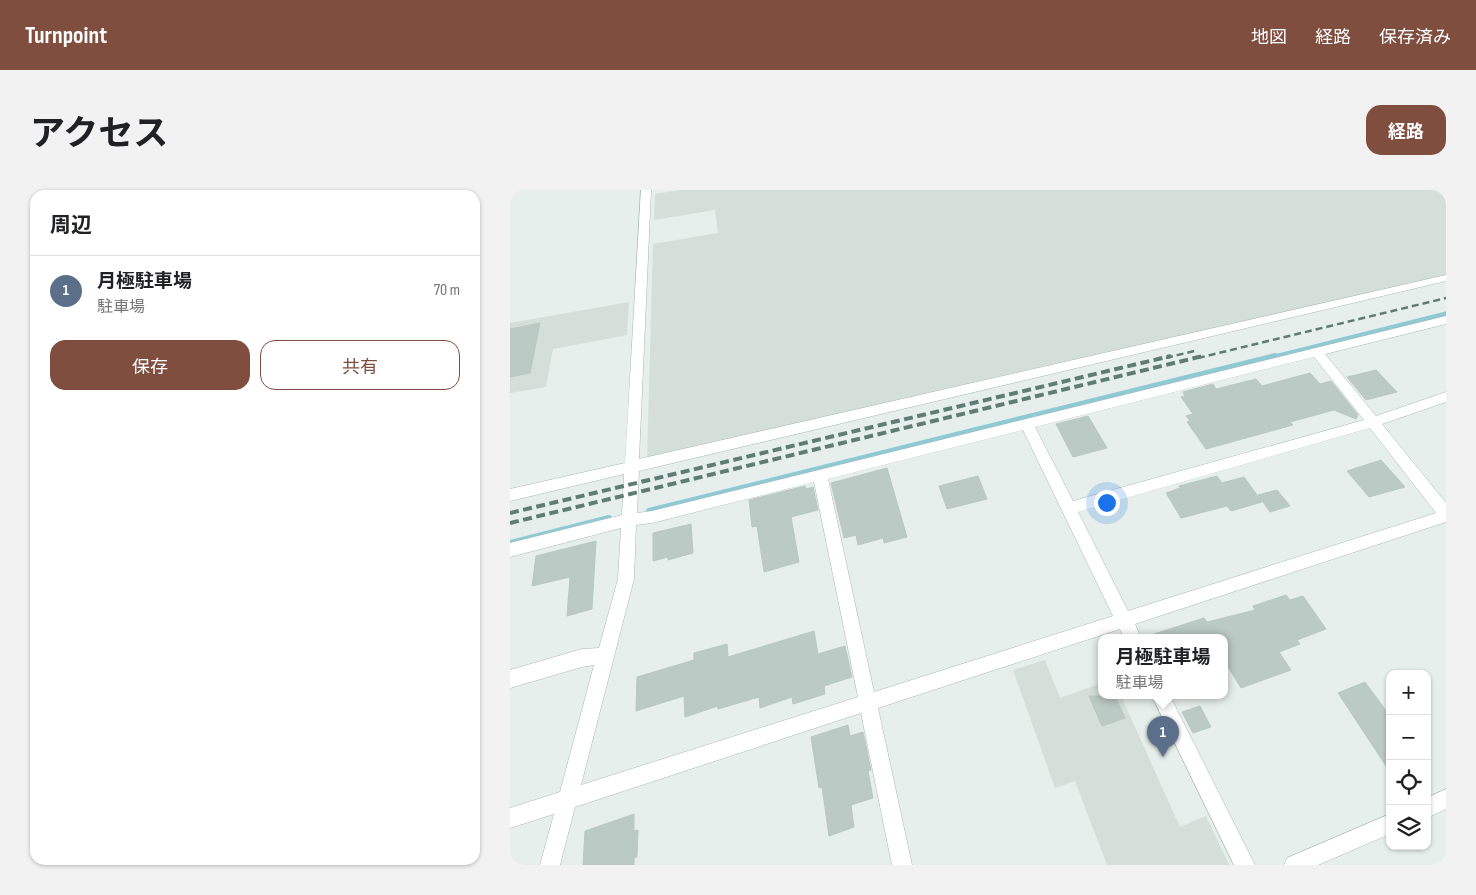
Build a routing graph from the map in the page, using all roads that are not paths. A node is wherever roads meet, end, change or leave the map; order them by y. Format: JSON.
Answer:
{"nodes":[{"id":1,"x":646,"y":190,"type":"edge"},
{"id":2,"x":1446,"y":278,"type":"edge"},
{"id":3,"x":1446,"y":320,"type":"edge"},
{"id":4,"x":1317,"y":352,"type":"junction"},
{"id":5,"x":1446,"y":397,"type":"edge"},
{"id":6,"x":1374,"y":422,"type":"junction"},
{"id":7,"x":1027,"y":424,"type":"junction"},
{"id":8,"x":632,"y":467,"type":"junction"},
{"id":9,"x":820,"y":476,"type":"junction"},
{"id":10,"x":510,"y":495,"type":"edge"},
{"id":11,"x":1069,"y":508,"type":"junction"},
{"id":12,"x":1446,"y":515,"type":"edge"},
{"id":13,"x":629,"y":520,"type":"junction"},
{"id":14,"x":510,"y":550,"type":"edge"},
{"id":15,"x":1124,"y":620,"type":"junction"},
{"id":16,"x":1131,"y":634,"type":"edge"},
{"id":17,"x":606,"y":656,"type":"junction"},
{"id":18,"x":510,"y":678,"type":"edge"},
{"id":19,"x":1162,"y":699,"type":"edge"},
{"id":20,"x":868,"y":702,"type":"junction"},
{"id":21,"x":567,"y":799,"type":"junction"},
{"id":22,"x":1446,"y":800,"type":"edge"},
{"id":23,"x":1431,"y":806,"type":"edge"},
{"id":24,"x":510,"y":818,"type":"edge"},
{"id":25,"x":1386,"y":826,"type":"edge"},
{"id":26,"x":550,"y":865,"type":"edge"},
{"id":27,"x":902,"y":865,"type":"edge"},
{"id":28,"x":1245,"y":865,"type":"edge"},
{"id":29,"x":1294,"y":865,"type":"edge"}],
"edges":[{"from":1,"to":8,"type":"street"},
{"from":2,"to":8,"type":"street"},
{"from":3,"to":4,"type":"street"},
{"from":4,"to":6,"type":"street"},
{"from":4,"to":7,"type":"street"},
{"from":5,"to":6,"type":"street"},
{"from":6,"to":11,"type":"street"},
{"from":6,"to":12,"type":"street"},
{"from":7,"to":9,"type":"street"},
{"from":7,"to":11,"type":"street"},
{"from":8,"to":10,"type":"street"},
{"from":8,"to":13,"type":"street"},
{"from":9,"to":13,"type":"street"},
{"from":9,"to":20,"type":"street"},
{"from":11,"to":15,"type":"street"},
{"from":12,"to":15,"type":"street"},
{"from":13,"to":14,"type":"street"},
{"from":13,"to":17,"type":"street"},
{"from":15,"to":16,"type":"street"},
{"from":15,"to":20,"type":"street"},
{"from":17,"to":18,"type":"street"},
{"from":17,"to":21,"type":"street"},
{"from":19,"to":28,"type":"street"},
{"from":20,"to":21,"type":"street"},
{"from":20,"to":27,"type":"street"},
{"from":21,"to":24,"type":"street"},
{"from":21,"to":26,"type":"street"},
{"from":22,"to":23,"type":"street"},
{"from":25,"to":29,"type":"street"}]}
